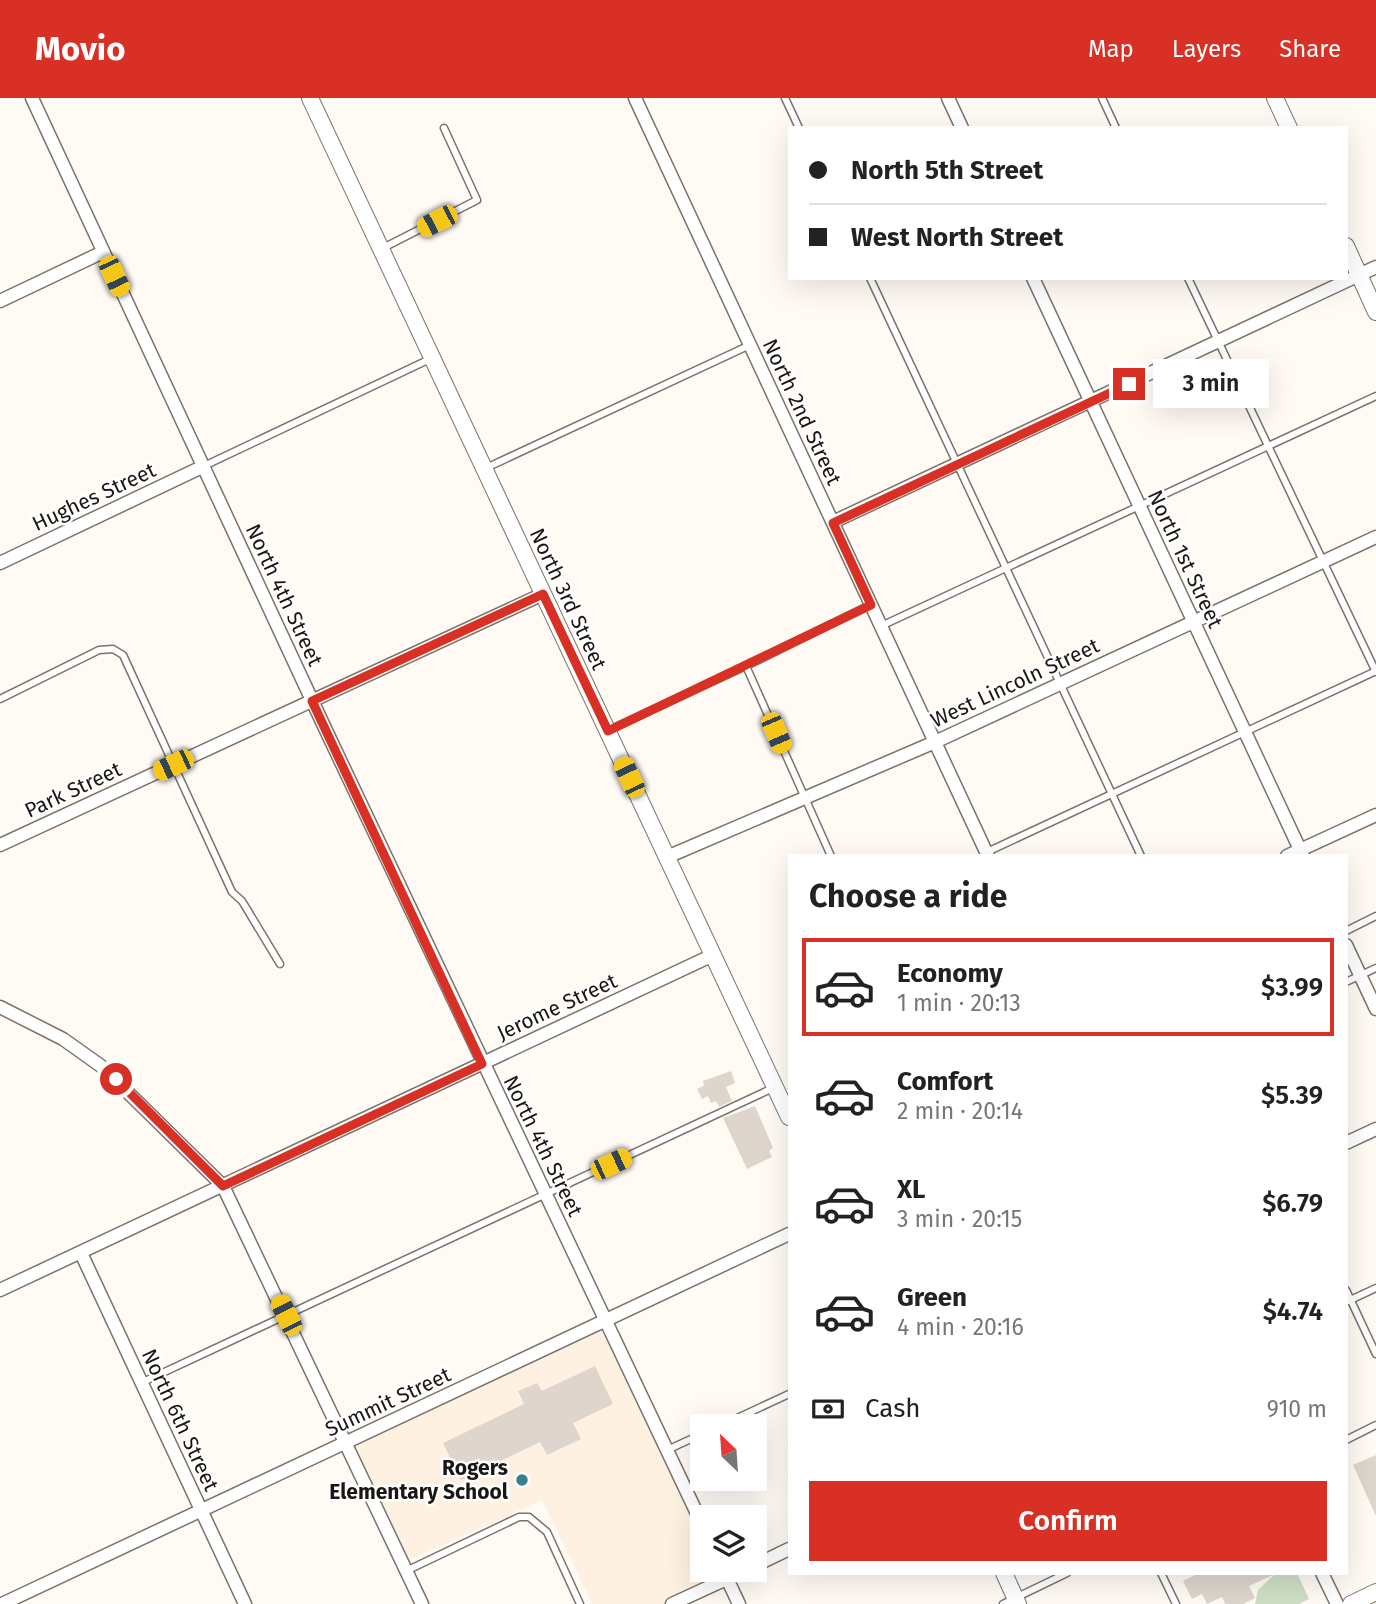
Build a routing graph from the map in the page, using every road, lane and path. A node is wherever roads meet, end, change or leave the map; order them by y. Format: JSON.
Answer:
{"nodes":[{"id":1,"x":32,"y":98,"type":"edge"},
{"id":2,"x":310,"y":98,"type":"edge"},
{"id":3,"x":635,"y":98,"type":"edge"},
{"id":4,"x":785,"y":98,"type":"edge"},
{"id":5,"x":948,"y":98,"type":"edge"},
{"id":6,"x":1102,"y":98,"type":"edge"},
{"id":7,"x":1275,"y":98,"type":"edge"},
{"id":8,"x":798,"y":126,"type":"edge"},
{"id":9,"x":961,"y":126,"type":"edge"},
{"id":10,"x":1115,"y":126,"type":"edge"},
{"id":11,"x":1288,"y":126,"type":"edge"},
{"id":12,"x":444,"y":128,"type":"dead end"},
{"id":13,"x":381,"y":249,"type":"junction"},
{"id":14,"x":1348,"y":250,"type":"edge"},
{"id":15,"x":103,"y":252,"type":"junction"},
{"id":16,"x":1376,"y":267,"type":"edge"},
{"id":17,"x":1359,"y":275,"type":"junction"},
{"id":18,"x":871,"y":280,"type":"edge"},
{"id":19,"x":1034,"y":280,"type":"edge"},
{"id":20,"x":1189,"y":280,"type":"edge"},
{"id":21,"x":0,"y":301,"type":"edge"},
{"id":22,"x":1376,"y":312,"type":"edge"},
{"id":23,"x":1219,"y":341,"type":"junction"},
{"id":24,"x":750,"y":345,"type":"junction"},
{"id":25,"x":432,"y":358,"type":"junction"},
{"id":26,"x":1376,"y":396,"type":"edge"},
{"id":27,"x":1091,"y":402,"type":"junction"},
{"id":28,"x":1269,"y":446,"type":"junction"},
{"id":29,"x":958,"y":464,"type":"junction"},
{"id":30,"x":204,"y":467,"type":"junction"},
{"id":31,"x":484,"y":469,"type":"junction"},
{"id":32,"x":1139,"y":506,"type":"junction"},
{"id":33,"x":833,"y":523,"type":"junction"},
{"id":34,"x":1376,"y":537,"type":"edge"},
{"id":35,"x":1324,"y":561,"type":"junction"},
{"id":36,"x":0,"y":563,"type":"edge"},
{"id":37,"x":1007,"y":568,"type":"junction"},
{"id":38,"x":543,"y":594,"type":"junction"},
{"id":39,"x":871,"y":605,"type":"junction"},
{"id":40,"x":1192,"y":622,"type":"junction"},
{"id":41,"x":881,"y":626,"type":"junction"},
{"id":42,"x":746,"y":666,"type":"junction"},
{"id":43,"x":1376,"y":671,"type":"edge"},
{"id":44,"x":1061,"y":683,"type":"junction"},
{"id":45,"x":0,"y":699,"type":"edge"},
{"id":46,"x":312,"y":701,"type":"junction"},
{"id":47,"x":608,"y":731,"type":"junction"},
{"id":48,"x":1245,"y":732,"type":"junction"},
{"id":49,"x":935,"y":742,"type":"junction"},
{"id":50,"x":173,"y":765,"type":"junction"},
{"id":51,"x":1112,"y":794,"type":"junction"},
{"id":52,"x":804,"y":798,"type":"junction"},
{"id":53,"x":1376,"y":815,"type":"edge"},
{"id":54,"x":0,"y":845,"type":"edge"},
{"id":55,"x":1302,"y":853,"type":"edge"},
{"id":56,"x":830,"y":854,"type":"edge"},
{"id":57,"x":987,"y":854,"type":"edge"},
{"id":58,"x":1140,"y":854,"type":"edge"},
{"id":59,"x":667,"y":858,"type":"junction"},
{"id":60,"x":1376,"y":916,"type":"edge"},
{"id":61,"x":1348,"y":930,"type":"edge"},
{"id":62,"x":1348,"y":949,"type":"edge"},
{"id":63,"x":713,"y":956,"type":"junction"},
{"id":64,"x":279,"y":964,"type":"dead end"},
{"id":65,"x":1376,"y":968,"type":"edge"},
{"id":66,"x":1360,"y":975,"type":"junction"},
{"id":67,"x":1348,"y":981,"type":"edge"},
{"id":68,"x":0,"y":1007,"type":"edge"},
{"id":69,"x":1376,"y":1009,"type":"edge"},
{"id":70,"x":482,"y":1064,"type":"junction"},
{"id":71,"x":775,"y":1087,"type":"junction"},
{"id":72,"x":788,"y":1115,"type":"edge"},
{"id":73,"x":1376,"y":1129,"type":"edge"},
{"id":74,"x":1348,"y":1142,"type":"edge"},
{"id":75,"x":223,"y":1186,"type":"junction"},
{"id":76,"x":546,"y":1194,"type":"junction"},
{"id":77,"x":788,"y":1234,"type":"edge"},
{"id":78,"x":80,"y":1252,"type":"junction"},
{"id":79,"x":1376,"y":1288,"type":"edge"},
{"id":80,"x":0,"y":1290,"type":"edge"},
{"id":81,"x":1348,"y":1301,"type":"edge"},
{"id":82,"x":286,"y":1315,"type":"junction"},
{"id":83,"x":606,"y":1322,"type":"junction"},
{"id":84,"x":1376,"y":1354,"type":"edge"},
{"id":85,"x":141,"y":1383,"type":"junction"},
{"id":86,"x":788,"y":1394,"type":"edge"},
{"id":87,"x":745,"y":1414,"type":"edge"},
{"id":88,"x":1376,"y":1426,"type":"edge"},
{"id":89,"x":690,"y":1439,"type":"edge"},
{"id":90,"x":1348,"y":1439,"type":"edge"},
{"id":91,"x":347,"y":1442,"type":"junction"},
{"id":92,"x":667,"y":1450,"type":"junction"},
{"id":93,"x":693,"y":1505,"type":"edge"},
{"id":94,"x":201,"y":1510,"type":"junction"},
{"id":95,"x":788,"y":1549,"type":"edge"},
{"id":96,"x":767,"y":1560,"type":"edge"},
{"id":97,"x":407,"y":1571,"type":"junction"},
{"id":98,"x":1005,"y":1575,"type":"edge"},
{"id":99,"x":1063,"y":1575,"type":"edge"},
{"id":100,"x":1162,"y":1575,"type":"edge"},
{"id":101,"x":1323,"y":1575,"type":"edge"},
{"id":102,"x":711,"y":1582,"type":"edge"},
{"id":103,"x":729,"y":1582,"type":"edge"},
{"id":104,"x":1376,"y":1592,"type":"edge"},
{"id":105,"x":1012,"y":1602,"type":"edge"},
{"id":106,"x":2,"y":1604,"type":"edge"},
{"id":107,"x":245,"y":1604,"type":"edge"},
{"id":108,"x":422,"y":1604,"type":"edge"},
{"id":109,"x":580,"y":1604,"type":"edge"},
{"id":110,"x":672,"y":1604,"type":"edge"},
{"id":111,"x":739,"y":1604,"type":"edge"},
{"id":112,"x":1176,"y":1604,"type":"edge"},
{"id":113,"x":1337,"y":1604,"type":"edge"},
{"id":114,"x":1351,"y":1604,"type":"edge"}],
"edges":[{"from":1,"to":15,"type":"street","name":"North 4th Street"},
{"from":2,"to":13,"type":"street","name":"North 3rd Street"},
{"from":3,"to":24,"type":"street","name":"North 2nd Street"},
{"from":4,"to":8,"type":"lane"},
{"from":5,"to":9,"type":"street"},
{"from":6,"to":10,"type":"lane"},
{"from":7,"to":11,"type":"street"},
{"from":12,"to":13,"type":"lane"},
{"from":13,"to":25,"type":"street","name":"North 3rd Street"},
{"from":14,"to":17,"type":"street"},
{"from":15,"to":21,"type":"street"},
{"from":15,"to":30,"type":"street","name":"North 4th Street"},
{"from":16,"to":17,"type":"street"},
{"from":17,"to":22,"type":"street"},
{"from":17,"to":23,"type":"street"},
{"from":18,"to":29,"type":"lane"},
{"from":19,"to":27,"type":"street","name":"North 1st Street"},
{"from":20,"to":23,"type":"lane"},
{"from":23,"to":27,"type":"street"},
{"from":23,"to":28,"type":"lane"},
{"from":24,"to":31,"type":"lane"},
{"from":24,"to":33,"type":"street","name":"North 2nd Street"},
{"from":25,"to":30,"type":"lane"},
{"from":25,"to":31,"type":"street","name":"North 3rd Street"},
{"from":26,"to":28,"type":"lane"},
{"from":27,"to":29,"type":"street"},
{"from":27,"to":32,"type":"street","name":"North 1st Street"},
{"from":28,"to":32,"type":"lane"},
{"from":28,"to":35,"type":"lane"},
{"from":29,"to":33,"type":"street"},
{"from":29,"to":37,"type":"lane"},
{"from":30,"to":36,"type":"street","name":"Hughes Street"},
{"from":30,"to":46,"type":"street","name":"North 4th Street"},
{"from":31,"to":38,"type":"street","name":"North 3rd Street"},
{"from":32,"to":37,"type":"lane"},
{"from":32,"to":40,"type":"street","name":"North 1st Street"},
{"from":33,"to":39,"type":"street","name":"North 2nd Street"},
{"from":34,"to":35,"type":"street","name":"West Lincoln Street"},
{"from":35,"to":40,"type":"street","name":"West Lincoln Street"},
{"from":35,"to":43,"type":"lane"},
{"from":37,"to":41,"type":"lane"},
{"from":37,"to":44,"type":"lane"},
{"from":38,"to":46,"type":"street","name":"Park Street"},
{"from":38,"to":47,"type":"street","name":"North 3rd Street"},
{"from":39,"to":41,"type":"street","name":"North 2nd Street"},
{"from":39,"to":42,"type":"lane"},
{"from":40,"to":44,"type":"street","name":"West Lincoln Street"},
{"from":40,"to":48,"type":"street","name":"North 1st Street"},
{"from":41,"to":49,"type":"street","name":"North 2nd Street"},
{"from":42,"to":47,"type":"lane"},
{"from":42,"to":52,"type":"lane"},
{"from":43,"to":48,"type":"lane"},
{"from":44,"to":49,"type":"street","name":"West Lincoln Street"},
{"from":44,"to":51,"type":"lane"},
{"from":45,"to":50,"type":"lane"},
{"from":46,"to":50,"type":"street","name":"Park Street"},
{"from":46,"to":70,"type":"street","name":"North 4th Street"},
{"from":47,"to":59,"type":"street","name":"North 3rd Street"},
{"from":48,"to":51,"type":"lane"},
{"from":48,"to":55,"type":"street","name":"North 1st Street"},
{"from":49,"to":52,"type":"street","name":"West Lincoln Street"},
{"from":49,"to":57,"type":"street","name":"North 2nd Street"},
{"from":50,"to":54,"type":"street","name":"Park Street"},
{"from":50,"to":64,"type":"lane"},
{"from":51,"to":57,"type":"lane"},
{"from":51,"to":58,"type":"lane"},
{"from":52,"to":56,"type":"lane"},
{"from":52,"to":59,"type":"street","name":"West Lincoln Street"},
{"from":53,"to":55,"type":"street"},
{"from":59,"to":63,"type":"street","name":"North 3rd Street"},
{"from":60,"to":61,"type":"lane"},
{"from":62,"to":66,"type":"street"},
{"from":63,"to":70,"type":"street","name":"Jerome Street"},
{"from":63,"to":71,"type":"street","name":"North 3rd Street"},
{"from":65,"to":66,"type":"lane"},
{"from":66,"to":67,"type":"lane"},
{"from":66,"to":69,"type":"street"},
{"from":68,"to":75,"type":"street"},
{"from":70,"to":75,"type":"street","name":"Jerome Street"},
{"from":70,"to":76,"type":"street","name":"North 4th Street"},
{"from":71,"to":72,"type":"street","name":"North 3rd Street"},
{"from":71,"to":76,"type":"lane"},
{"from":73,"to":74,"type":"street"},
{"from":75,"to":78,"type":"street","name":"Jerome Street"},
{"from":75,"to":82,"type":"street"},
{"from":76,"to":82,"type":"lane"},
{"from":76,"to":83,"type":"street","name":"North 4th Street"},
{"from":77,"to":83,"type":"street","name":"Summit Street"},
{"from":78,"to":80,"type":"street","name":"Jerome Street"},
{"from":78,"to":85,"type":"street","name":"North 6th Street"},
{"from":79,"to":81,"type":"lane"},
{"from":81,"to":84,"type":"lane"},
{"from":82,"to":85,"type":"lane"},
{"from":82,"to":91,"type":"street"},
{"from":83,"to":91,"type":"street","name":"Summit Street"},
{"from":83,"to":92,"type":"street","name":"North 4th Street"},
{"from":85,"to":94,"type":"street","name":"North 6th Street"},
{"from":86,"to":87,"type":"lane"},
{"from":88,"to":90,"type":"lane"},
{"from":89,"to":92,"type":"lane"},
{"from":91,"to":94,"type":"street","name":"Summit Street"},
{"from":91,"to":97,"type":"street"},
{"from":92,"to":93,"type":"street","name":"North 4th Street"},
{"from":94,"to":106,"type":"street","name":"Summit Street"},
{"from":94,"to":107,"type":"street","name":"North 6th Street"},
{"from":95,"to":96,"type":"street"},
{"from":97,"to":108,"type":"street"},
{"from":97,"to":109,"type":"lane"},
{"from":98,"to":105,"type":"street"},
{"from":99,"to":105,"type":"lane"},
{"from":100,"to":112,"type":"lane"},
{"from":101,"to":113,"type":"street"},
{"from":102,"to":110,"type":"street"},
{"from":103,"to":111,"type":"street"},
{"from":104,"to":114,"type":"street"}]}
